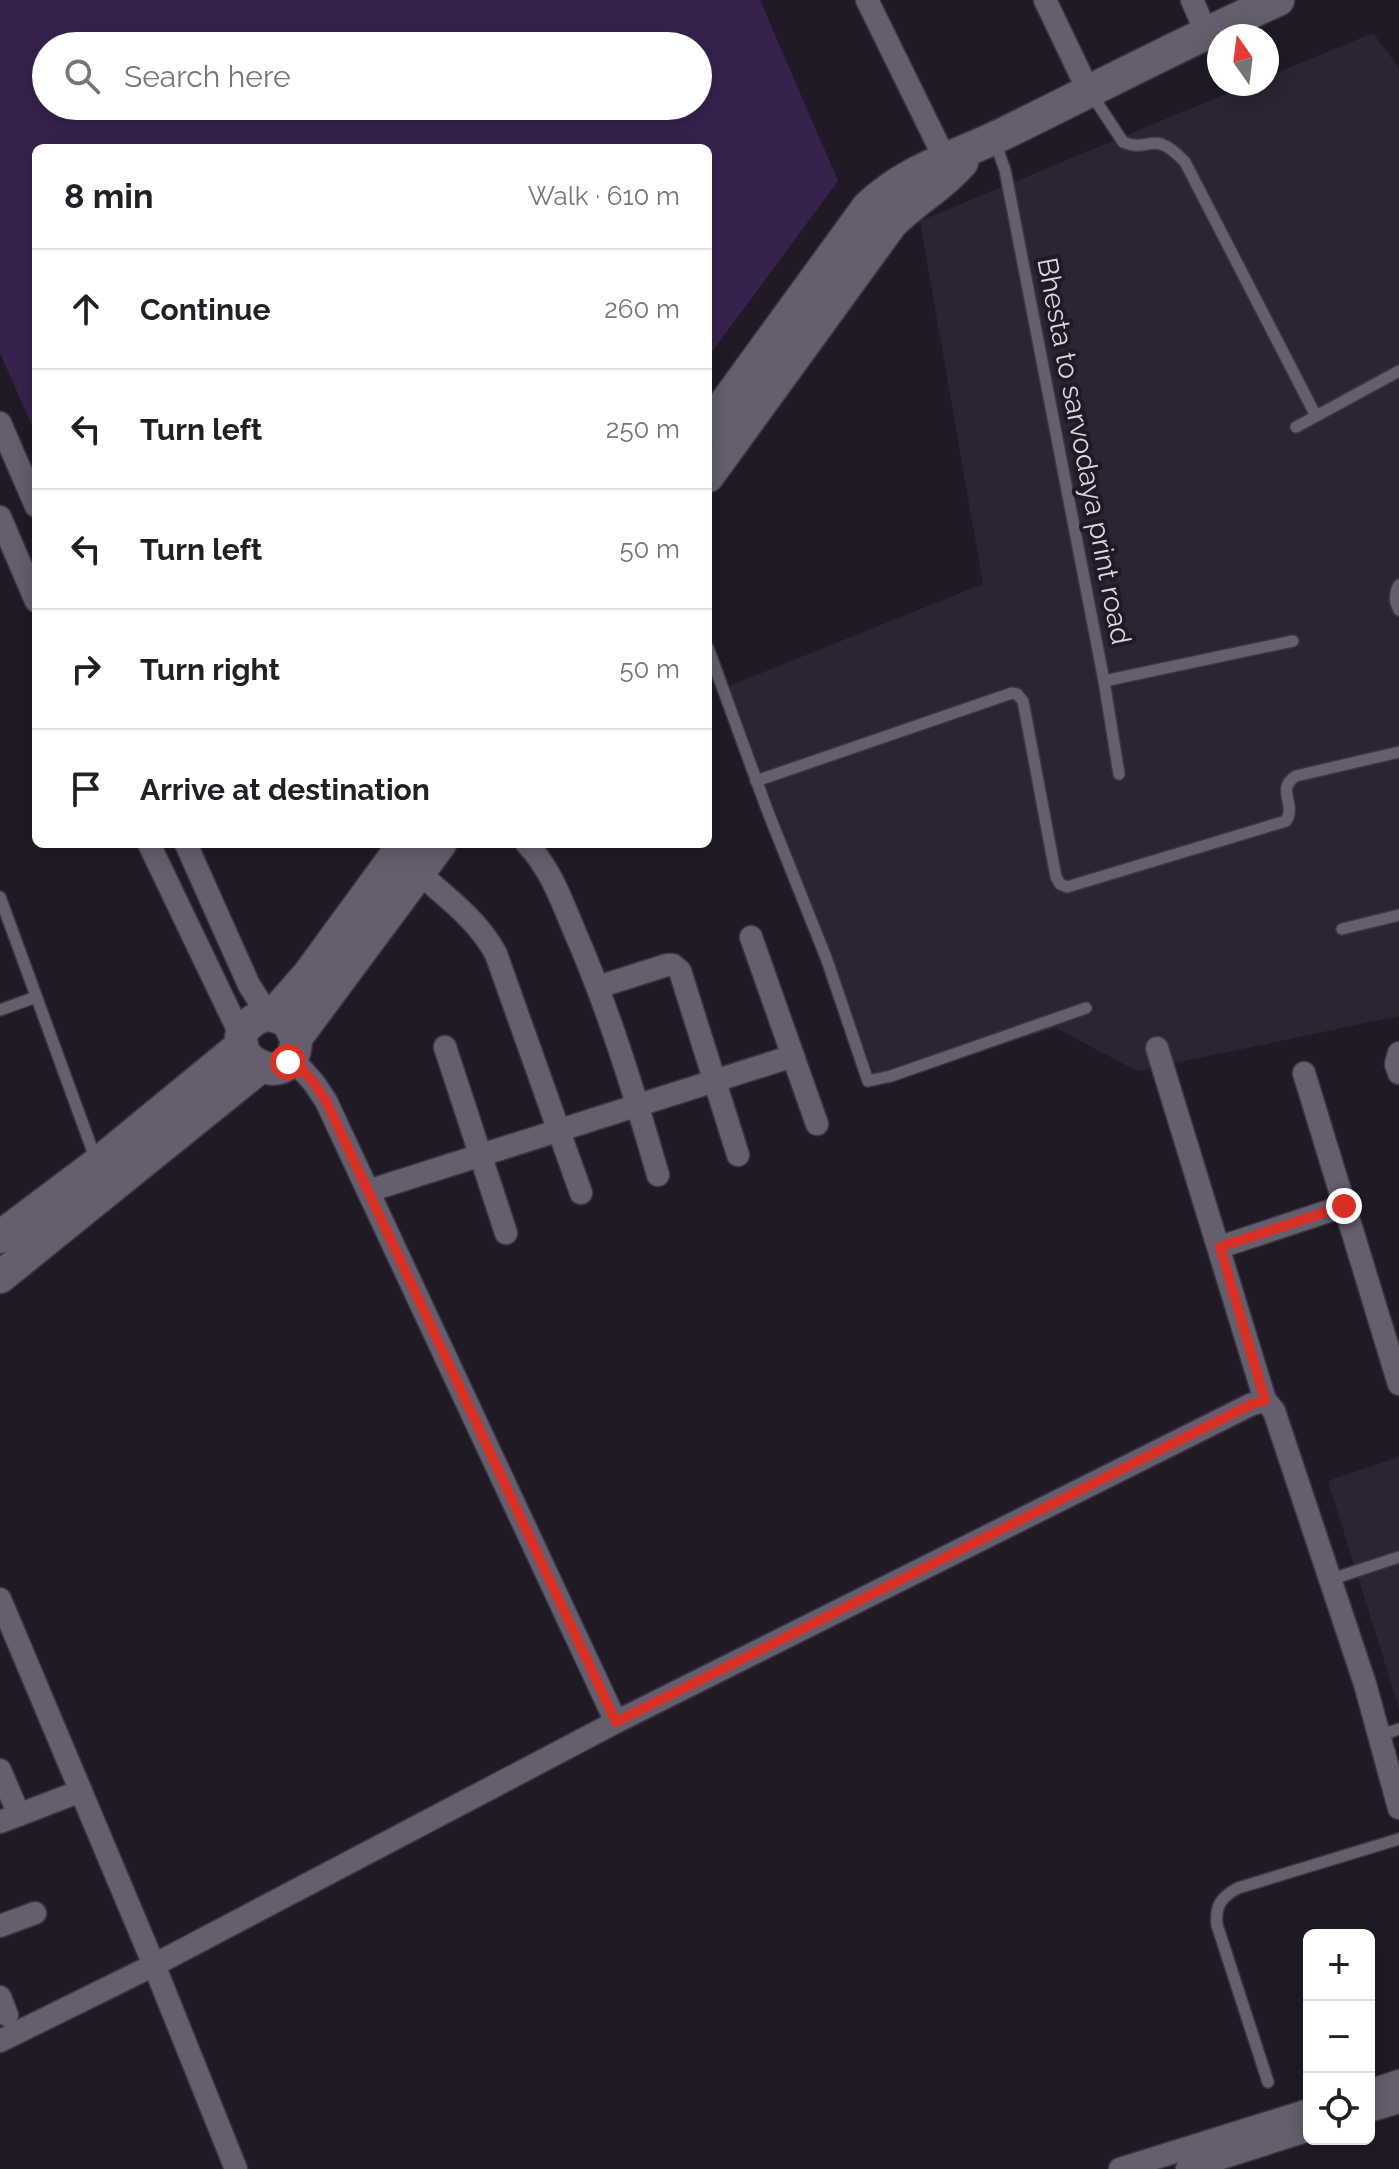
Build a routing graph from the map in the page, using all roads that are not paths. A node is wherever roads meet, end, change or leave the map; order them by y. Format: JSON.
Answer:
{"nodes":[{"id":1,"x":867,"y":0,"type":"edge"},
{"id":2,"x":1045,"y":0,"type":"edge"},
{"id":3,"x":1192,"y":0,"type":"edge"},
{"id":4,"x":1278,"y":0,"type":"edge"},
{"id":5,"x":1206,"y":32,"type":"junction"},
{"id":6,"x":1089,"y":92,"type":"junction"},
{"id":7,"x":984,"y":143,"type":"junction"},
{"id":8,"x":948,"y":166,"type":"junction"},
{"id":9,"x":1399,"y":371,"type":"edge"},
{"id":10,"x":1316,"y":416,"type":"junction"},
{"id":11,"x":712,"y":422,"type":"edge"},
{"id":12,"x":0,"y":423,"type":"edge"},
{"id":13,"x":1296,"y":427,"type":"dead end"},
{"id":14,"x":712,"y":470,"type":"edge"},
{"id":15,"x":32,"y":497,"type":"edge"},
{"id":16,"x":0,"y":517,"type":"edge"},
{"id":17,"x":1399,"y":585,"type":"edge"},
{"id":18,"x":32,"y":592,"type":"edge"},
{"id":19,"x":1399,"y":610,"type":"edge"},
{"id":20,"x":1293,"y":641,"type":"dead end"},
{"id":21,"x":712,"y":659,"type":"edge"},
{"id":22,"x":1104,"y":681,"type":"junction"},
{"id":23,"x":1399,"y":752,"type":"edge"},
{"id":24,"x":1119,"y":774,"type":"dead end"},
{"id":25,"x":756,"y":781,"type":"junction"},
{"id":26,"x":151,"y":848,"type":"edge"},
{"id":27,"x":188,"y":848,"type":"edge"},
{"id":28,"x":401,"y":848,"type":"edge"},
{"id":29,"x":437,"y":848,"type":"edge"},
{"id":30,"x":531,"y":848,"type":"edge"},
{"id":31,"x":419,"y":873,"type":"junction"},
{"id":32,"x":0,"y":897,"type":"edge"},
{"id":33,"x":1399,"y":915,"type":"edge"},
{"id":34,"x":1342,"y":929,"type":"dead end"},
{"id":35,"x":751,"y":937,"type":"dead end"},
{"id":36,"x":598,"y":987,"type":"junction"},
{"id":37,"x":36,"y":997,"type":"junction"},
{"id":38,"x":1086,"y":1008,"type":"dead end"},
{"id":39,"x":0,"y":1010,"type":"edge"},
{"id":40,"x":270,"y":1015,"type":"junction"},
{"id":41,"x":445,"y":1047,"type":"dead end"},
{"id":42,"x":294,"y":1048,"type":"junction"},
{"id":43,"x":1157,"y":1048,"type":"dead end"},
{"id":44,"x":248,"y":1050,"type":"junction"},
{"id":45,"x":1399,"y":1053,"type":"edge"},
{"id":46,"x":793,"y":1056,"type":"junction"},
{"id":47,"x":1304,"y":1073,"type":"dead end"},
{"id":48,"x":1399,"y":1073,"type":"edge"},
{"id":49,"x":715,"y":1081,"type":"junction"},
{"id":50,"x":638,"y":1105,"type":"junction"},
{"id":51,"x":817,"y":1124,"type":"dead end"},
{"id":52,"x":560,"y":1130,"type":"junction"},
{"id":53,"x":482,"y":1155,"type":"junction"},
{"id":54,"x":738,"y":1155,"type":"dead end"},
{"id":55,"x":97,"y":1164,"type":"junction"},
{"id":56,"x":658,"y":1175,"type":"dead end"},
{"id":57,"x":368,"y":1191,"type":"junction"},
{"id":58,"x":581,"y":1193,"type":"dead end"},
{"id":59,"x":1344,"y":1206,"type":"junction"},
{"id":60,"x":506,"y":1233,"type":"dead end"},
{"id":61,"x":0,"y":1237,"type":"edge"},
{"id":62,"x":1220,"y":1247,"type":"junction"},
{"id":63,"x":0,"y":1277,"type":"edge"},
{"id":64,"x":1399,"y":1384,"type":"edge"},
{"id":65,"x":1265,"y":1400,"type":"junction"},
{"id":66,"x":1399,"y":1557,"type":"edge"},
{"id":67,"x":1329,"y":1580,"type":"junction"},
{"id":68,"x":0,"y":1599,"type":"edge"},
{"id":69,"x":616,"y":1722,"type":"junction"},
{"id":70,"x":1389,"y":1733,"type":"edge"},
{"id":71,"x":0,"y":1770,"type":"edge"},
{"id":72,"x":81,"y":1791,"type":"junction"},
{"id":73,"x":1399,"y":1808,"type":"edge"},
{"id":74,"x":9,"y":1818,"type":"edge"},
{"id":75,"x":1399,"y":1839,"type":"edge"},
{"id":76,"x":35,"y":1913,"type":"dead end"},
{"id":77,"x":0,"y":1926,"type":"edge"},
{"id":78,"x":154,"y":1965,"type":"junction"},
{"id":79,"x":0,"y":2041,"type":"edge"},
{"id":80,"x":1399,"y":2081,"type":"edge"},
{"id":81,"x":1268,"y":2082,"type":"dead end"},
{"id":82,"x":1375,"y":2089,"type":"edge"},
{"id":83,"x":1399,"y":2102,"type":"edge"},
{"id":84,"x":1375,"y":2109,"type":"edge"},
{"id":85,"x":1303,"y":2112,"type":"edge"},
{"id":86,"x":1303,"y":2132,"type":"edge"},
{"id":87,"x":236,"y":2169,"type":"edge"},
{"id":88,"x":1120,"y":2169,"type":"edge"},
{"id":89,"x":1187,"y":2169,"type":"edge"}],
"edges":[{"from":1,"to":8,"type":"street"},
{"from":2,"to":6,"type":"street"},
{"from":3,"to":5,"type":"street"},
{"from":4,"to":5,"type":"main road"},
{"from":5,"to":6,"type":"main road"},
{"from":6,"to":7,"type":"main road"},
{"from":6,"to":10,"type":"lane"},
{"from":7,"to":8,"type":"main road"},
{"from":7,"to":22,"type":"lane","name":"Bhesta to sarvodaya print road"},
{"from":8,"to":11,"type":"main road"},
{"from":8,"to":14,"type":"main road"},
{"from":9,"to":10,"type":"lane"},
{"from":10,"to":13,"type":"lane"},
{"from":12,"to":15,"type":"street"},
{"from":16,"to":18,"type":"street"},
{"from":17,"to":19,"type":"lane"},
{"from":20,"to":22,"type":"lane"},
{"from":21,"to":25,"type":"lane"},
{"from":22,"to":24,"type":"lane","name":"Bhesta to sarvodaya print road"},
{"from":23,"to":25,"type":"lane"},
{"from":25,"to":38,"type":"lane"},
{"from":26,"to":44,"type":"street"},
{"from":27,"to":40,"type":"street"},
{"from":28,"to":40,"type":"main road"},
{"from":29,"to":31,"type":"main road"},
{"from":30,"to":36,"type":"street"},
{"from":31,"to":42,"type":"main road"},
{"from":31,"to":52,"type":"street"},
{"from":32,"to":37,"type":"lane"},
{"from":33,"to":34,"type":"lane"},
{"from":35,"to":46,"type":"street"},
{"from":36,"to":49,"type":"street"},
{"from":36,"to":50,"type":"street"},
{"from":37,"to":39,"type":"lane"},
{"from":37,"to":55,"type":"lane"},
{"from":40,"to":42,"type":"main road"},
{"from":40,"to":44,"type":"main road"},
{"from":41,"to":53,"type":"street"},
{"from":42,"to":44,"type":"main road"},
{"from":42,"to":57,"type":"street"},
{"from":43,"to":62,"type":"street"},
{"from":44,"to":55,"type":"main road"},
{"from":44,"to":63,"type":"main road"},
{"from":45,"to":48,"type":"street"},
{"from":46,"to":49,"type":"street"},
{"from":46,"to":51,"type":"street"},
{"from":47,"to":59,"type":"street"},
{"from":49,"to":50,"type":"street"},
{"from":49,"to":54,"type":"street"},
{"from":50,"to":52,"type":"street"},
{"from":50,"to":56,"type":"street"},
{"from":52,"to":53,"type":"street"},
{"from":52,"to":58,"type":"street"},
{"from":53,"to":57,"type":"street"},
{"from":53,"to":60,"type":"street"},
{"from":55,"to":61,"type":"main road"},
{"from":57,"to":69,"type":"street"},
{"from":59,"to":62,"type":"street"},
{"from":59,"to":64,"type":"street"},
{"from":62,"to":65,"type":"street"},
{"from":65,"to":67,"type":"street"},
{"from":65,"to":69,"type":"street"},
{"from":66,"to":67,"type":"lane"},
{"from":67,"to":70,"type":"street"},
{"from":68,"to":72,"type":"street"},
{"from":69,"to":78,"type":"street"},
{"from":70,"to":73,"type":"street"},
{"from":71,"to":74,"type":"street"},
{"from":72,"to":74,"type":"street"},
{"from":72,"to":78,"type":"street"},
{"from":75,"to":81,"type":"lane"},
{"from":76,"to":77,"type":"street"},
{"from":78,"to":79,"type":"street"},
{"from":78,"to":87,"type":"street"},
{"from":80,"to":82,"type":"street"},
{"from":83,"to":84,"type":"street"},
{"from":85,"to":88,"type":"street"},
{"from":86,"to":89,"type":"street"}]}
